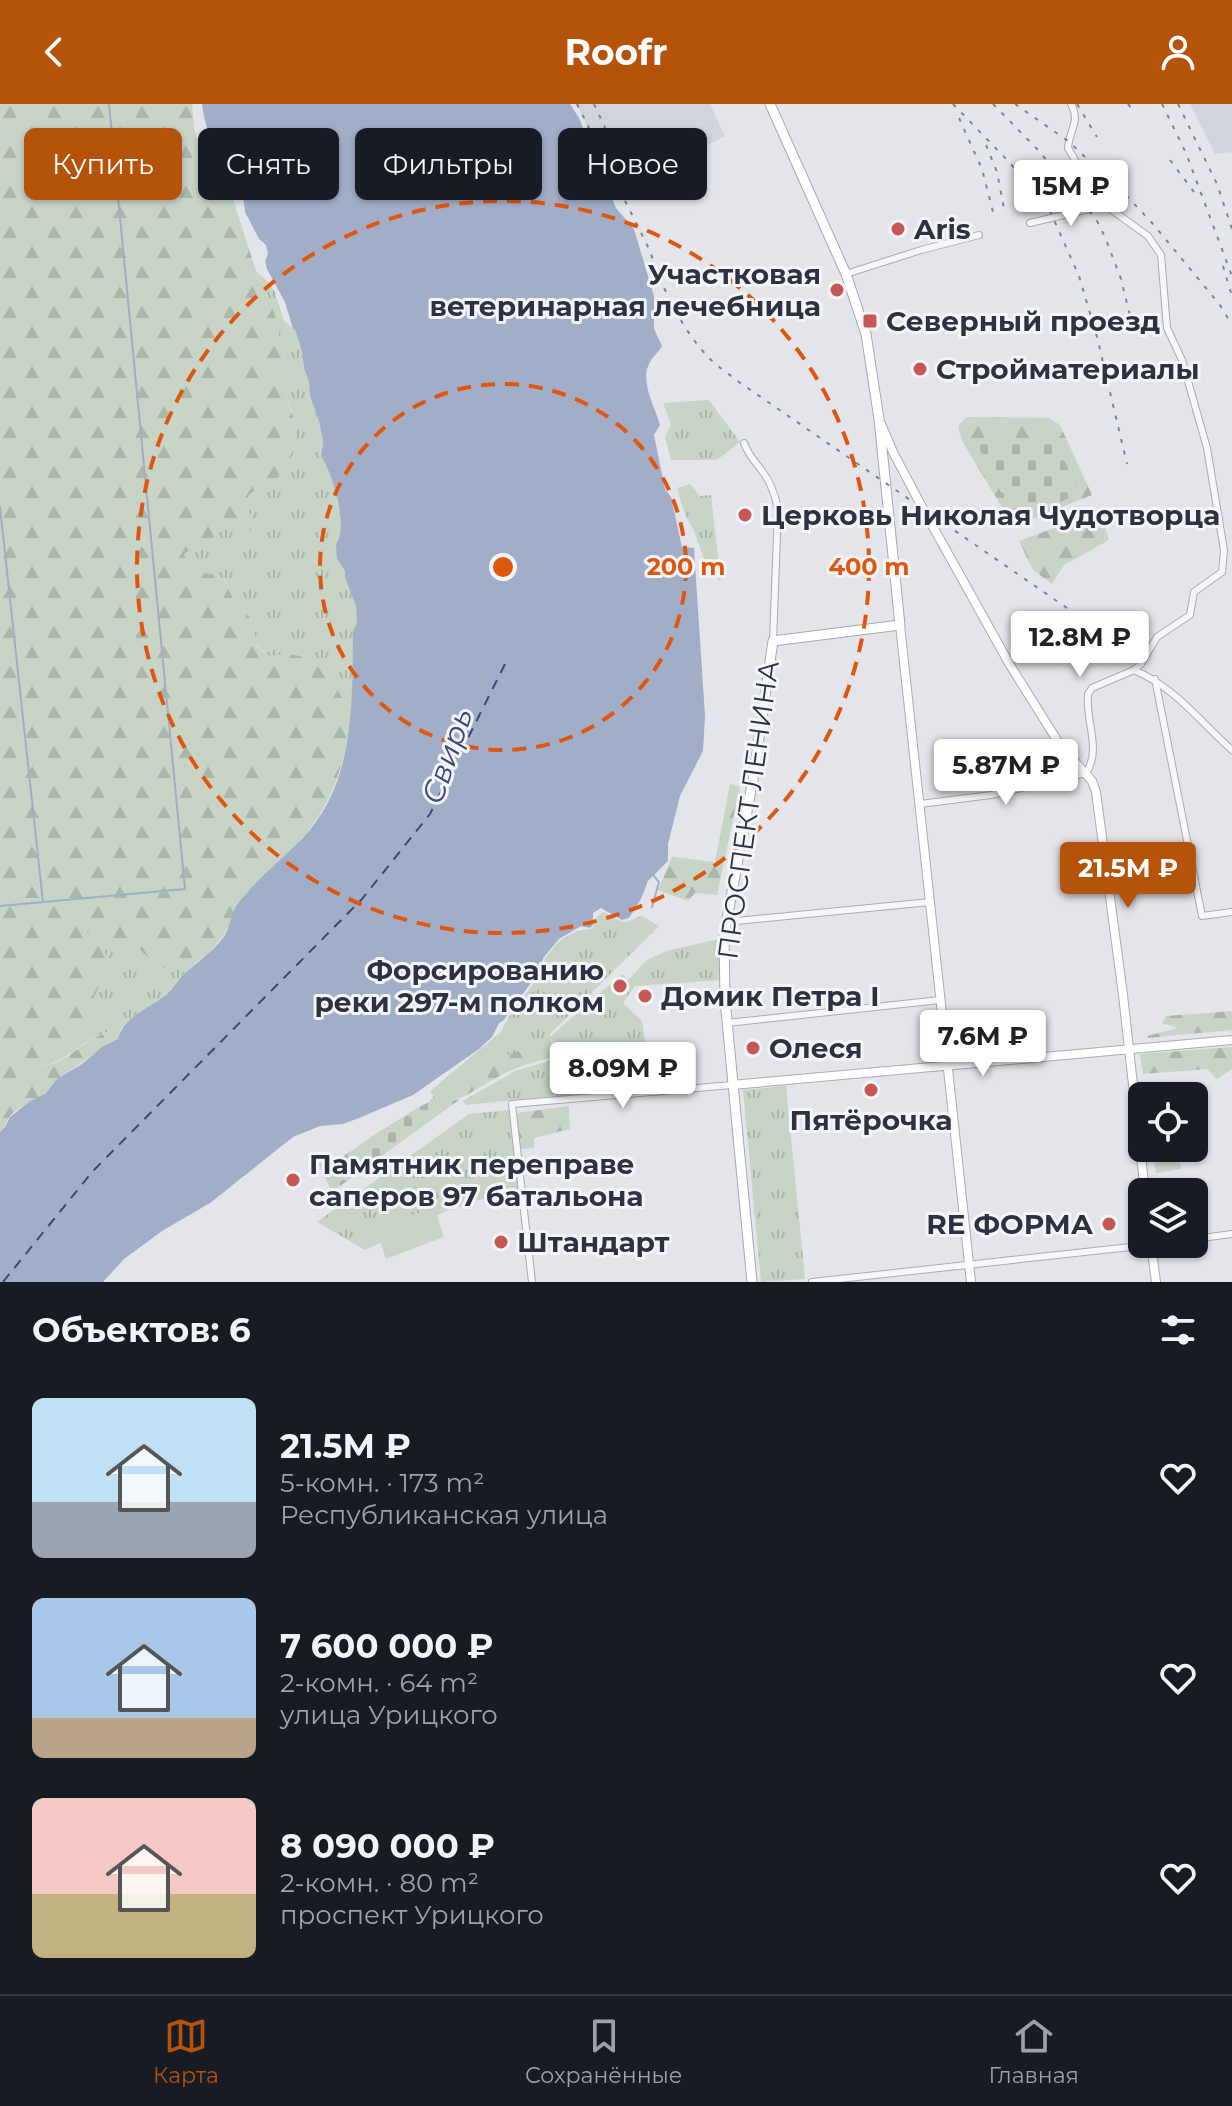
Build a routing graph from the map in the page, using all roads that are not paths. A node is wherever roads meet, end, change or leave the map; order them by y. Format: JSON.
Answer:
{"nodes":[{"id":1,"x":770,"y":104,"type":"edge"},
{"id":2,"x":1071,"y":104,"type":"edge"},
{"id":3,"x":1106,"y":205,"type":"junction"},
{"id":4,"x":1030,"y":223,"type":"dead end"},
{"id":5,"x":979,"y":235,"type":"dead end"},
{"id":6,"x":846,"y":274,"type":"junction"},
{"id":7,"x":879,"y":419,"type":"junction"},
{"id":8,"x":744,"y":443,"type":"dead end"},
{"id":9,"x":900,"y":625,"type":"junction"},
{"id":10,"x":773,"y":641,"type":"junction"},
{"id":11,"x":1134,"y":670,"type":"junction"},
{"id":12,"x":1155,"y":679,"type":"junction"},
{"id":13,"x":1232,"y":750,"type":"edge"},
{"id":14,"x":1086,"y":773,"type":"junction"},
{"id":15,"x":920,"y":804,"type":"junction"},
{"id":16,"x":930,"y":902,"type":"junction"},
{"id":17,"x":1232,"y":912,"type":"edge"},
{"id":18,"x":726,"y":922,"type":"junction"},
{"id":19,"x":940,"y":1000,"type":"junction"},
{"id":20,"x":727,"y":1023,"type":"junction"},
{"id":21,"x":1232,"y":1040,"type":"edge"},
{"id":22,"x":1129,"y":1049,"type":"junction"},
{"id":23,"x":948,"y":1065,"type":"junction"},
{"id":24,"x":732,"y":1085,"type":"junction"},
{"id":25,"x":1143,"y":1178,"type":"edge"},
{"id":26,"x":1232,"y":1234,"type":"edge"},
{"id":27,"x":1208,"y":1237,"type":"edge"},
{"id":28,"x":1128,"y":1247,"type":"edge"},
{"id":29,"x":1153,"y":1258,"type":"edge"},
{"id":30,"x":969,"y":1265,"type":"junction"},
{"id":31,"x":532,"y":1282,"type":"edge"},
{"id":32,"x":752,"y":1282,"type":"edge"},
{"id":33,"x":812,"y":1282,"type":"edge"},
{"id":34,"x":971,"y":1282,"type":"edge"},
{"id":35,"x":1156,"y":1282,"type":"edge"}],
"edges":[{"from":1,"to":6,"type":"main road"},
{"from":2,"to":3,"type":"street"},
{"from":3,"to":4,"type":"street"},
{"from":3,"to":11,"type":"street"},
{"from":5,"to":6,"type":"street"},
{"from":6,"to":7,"type":"main road"},
{"from":7,"to":9,"type":"main road"},
{"from":7,"to":14,"type":"street"},
{"from":8,"to":10,"type":"street","name":"ПРОСПЕКТ ЛЕНИНА"},
{"from":9,"to":10,"type":"main road"},
{"from":9,"to":15,"type":"street"},
{"from":10,"to":18,"type":"main road","name":"ПРОСПЕКТ ЛЕНИНА"},
{"from":11,"to":12,"type":"street"},
{"from":11,"to":14,"type":"street"},
{"from":12,"to":13,"type":"street"},
{"from":12,"to":17,"type":"street"},
{"from":14,"to":15,"type":"street"},
{"from":14,"to":22,"type":"street"},
{"from":15,"to":16,"type":"street"},
{"from":16,"to":18,"type":"street"},
{"from":16,"to":19,"type":"street"},
{"from":18,"to":20,"type":"main road","name":"ПРОСПЕКТ ЛЕНИНА"},
{"from":19,"to":20,"type":"street"},
{"from":19,"to":23,"type":"street"},
{"from":20,"to":24,"type":"main road","name":"ПРОСПЕКТ ЛЕНИНА"},
{"from":21,"to":22,"type":"street"},
{"from":22,"to":23,"type":"street"},
{"from":22,"to":25,"type":"street"},
{"from":23,"to":24,"type":"street"},
{"from":23,"to":30,"type":"street"},
{"from":24,"to":31,"type":"street"},
{"from":24,"to":32,"type":"main road","name":"ПРОСПЕКТ ЛЕНИНА"},
{"from":26,"to":27,"type":"street"},
{"from":28,"to":30,"type":"street"},
{"from":29,"to":35,"type":"street"},
{"from":30,"to":33,"type":"street"},
{"from":30,"to":34,"type":"street"}]}
